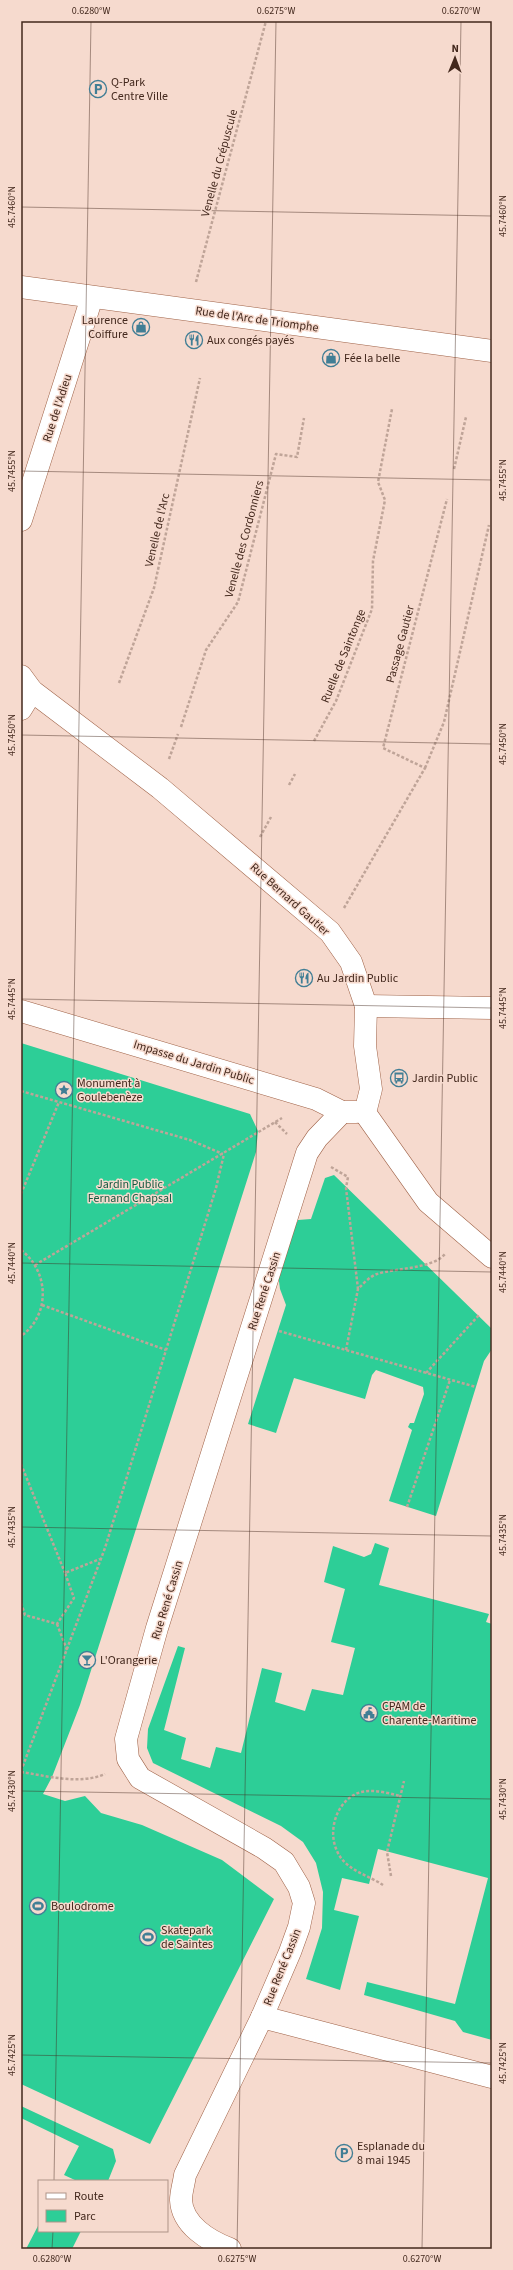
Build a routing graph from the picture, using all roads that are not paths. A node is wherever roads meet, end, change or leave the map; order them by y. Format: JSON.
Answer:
{"nodes":[{"id":1,"x":21,"y":287,"type":"edge"},
{"id":2,"x":92,"y":297,"type":"junction"},
{"id":3,"x":492,"y":351,"type":"edge"},
{"id":4,"x":21,"y":520,"type":"edge"},
{"id":5,"x":26,"y":683,"type":"edge"},
{"id":6,"x":21,"y":709,"type":"edge"},
{"id":7,"x":366,"y":1006,"type":"junction"},
{"id":8,"x":492,"y":1008,"type":"edge"},
{"id":9,"x":21,"y":1011,"type":"edge"},
{"id":10,"x":342,"y":1112,"type":"junction"},
{"id":11,"x":366,"y":1112,"type":"junction"},
{"id":12,"x":492,"y":1256,"type":"edge"},
{"id":13,"x":262,"y":2017,"type":"junction"},
{"id":14,"x":492,"y":2077,"type":"edge"},
{"id":15,"x":219,"y":2247,"type":"edge"}],
"edges":[{"from":1,"to":2,"type":"street","name":"Rue de l'Arc de Triomphe"},
{"from":2,"to":3,"type":"street","name":"Rue de l'Arc de Triomphe"},
{"from":2,"to":4,"type":"street","name":"Rue de l'Adieu"},
{"from":5,"to":6,"type":"street"},
{"from":5,"to":7,"type":"street","name":"Rue Bernard Gautier"},
{"from":7,"to":8,"type":"street"},
{"from":7,"to":11,"type":"street","name":"Rue Bernard Gautier"},
{"from":9,"to":10,"type":"street","name":"Impasse du Jardin Public"},
{"from":10,"to":11,"type":"street","name":"Impasse du Jardin Public"},
{"from":10,"to":13,"type":"street","name":"Rue René Cassin"},
{"from":11,"to":12,"type":"street"},
{"from":13,"to":14,"type":"street","name":"Rue René Cassin"},
{"from":13,"to":15,"type":"street","name":"Rue René Cassin"}]}
